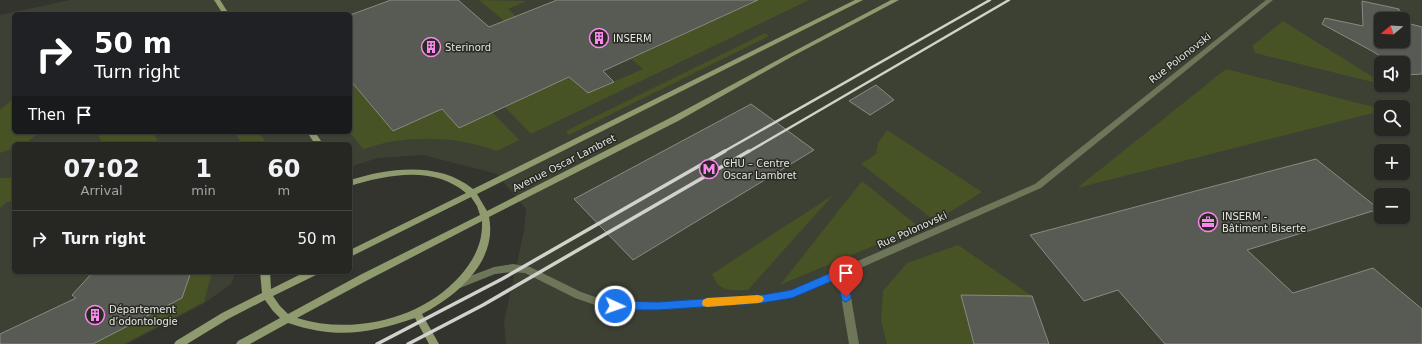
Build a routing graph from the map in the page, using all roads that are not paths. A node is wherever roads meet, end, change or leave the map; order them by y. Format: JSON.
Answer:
{"nodes":[{"id":1,"x":217,"y":0,"type":"edge"},
{"id":2,"x":860,"y":0,"type":"edge"},
{"id":3,"x":896,"y":0,"type":"edge"},
{"id":4,"x":1270,"y":0,"type":"edge"},
{"id":5,"x":225,"y":12,"type":"edge"},
{"id":6,"x":352,"y":182,"type":"edge"},
{"id":7,"x":472,"y":194,"type":"junction"},
{"id":8,"x":485,"y":217,"type":"junction"},
{"id":9,"x":352,"y":253,"type":"edge"},
{"id":10,"x":842,"y":272,"type":"junction"},
{"id":11,"x":265,"y":274,"type":"edge"},
{"id":12,"x":309,"y":274,"type":"edge"},
{"id":13,"x":460,"y":284,"type":"junction"},
{"id":14,"x":267,"y":294,"type":"junction"},
{"id":15,"x":418,"y":315,"type":"junction"},
{"id":16,"x":287,"y":318,"type":"junction"},
{"id":17,"x":179,"y":344,"type":"edge"},
{"id":18,"x":241,"y":344,"type":"edge"},
{"id":19,"x":434,"y":344,"type":"edge"},
{"id":20,"x":854,"y":344,"type":"edge"}],
"edges":[{"from":1,"to":5,"type":"main road"},
{"from":2,"to":7,"type":"main road","name":"Avenue Oscar Lambret"},
{"from":3,"to":8,"type":"main road","name":"Avenue Oscar Lambret"},
{"from":4,"to":10,"type":"street","name":"Rue Polonovski"},
{"from":6,"to":7,"type":"main road"},
{"from":7,"to":8,"type":"main road"},
{"from":7,"to":9,"type":"main road","name":"Avenue Oscar Lambret"},
{"from":8,"to":13,"type":"main road"},
{"from":8,"to":16,"type":"main road","name":"Avenue Oscar Lambret"},
{"from":10,"to":13,"type":"street","name":"Rue Polonovski"},
{"from":10,"to":20,"type":"street"},
{"from":11,"to":14,"type":"main road"},
{"from":12,"to":14,"type":"main road"},
{"from":13,"to":15,"type":"main road"},
{"from":14,"to":16,"type":"main road"},
{"from":14,"to":17,"type":"main road"},
{"from":15,"to":16,"type":"main road"},
{"from":15,"to":19,"type":"main road"},
{"from":16,"to":18,"type":"main road","name":"Avenue Oscar Lambret"}]}
